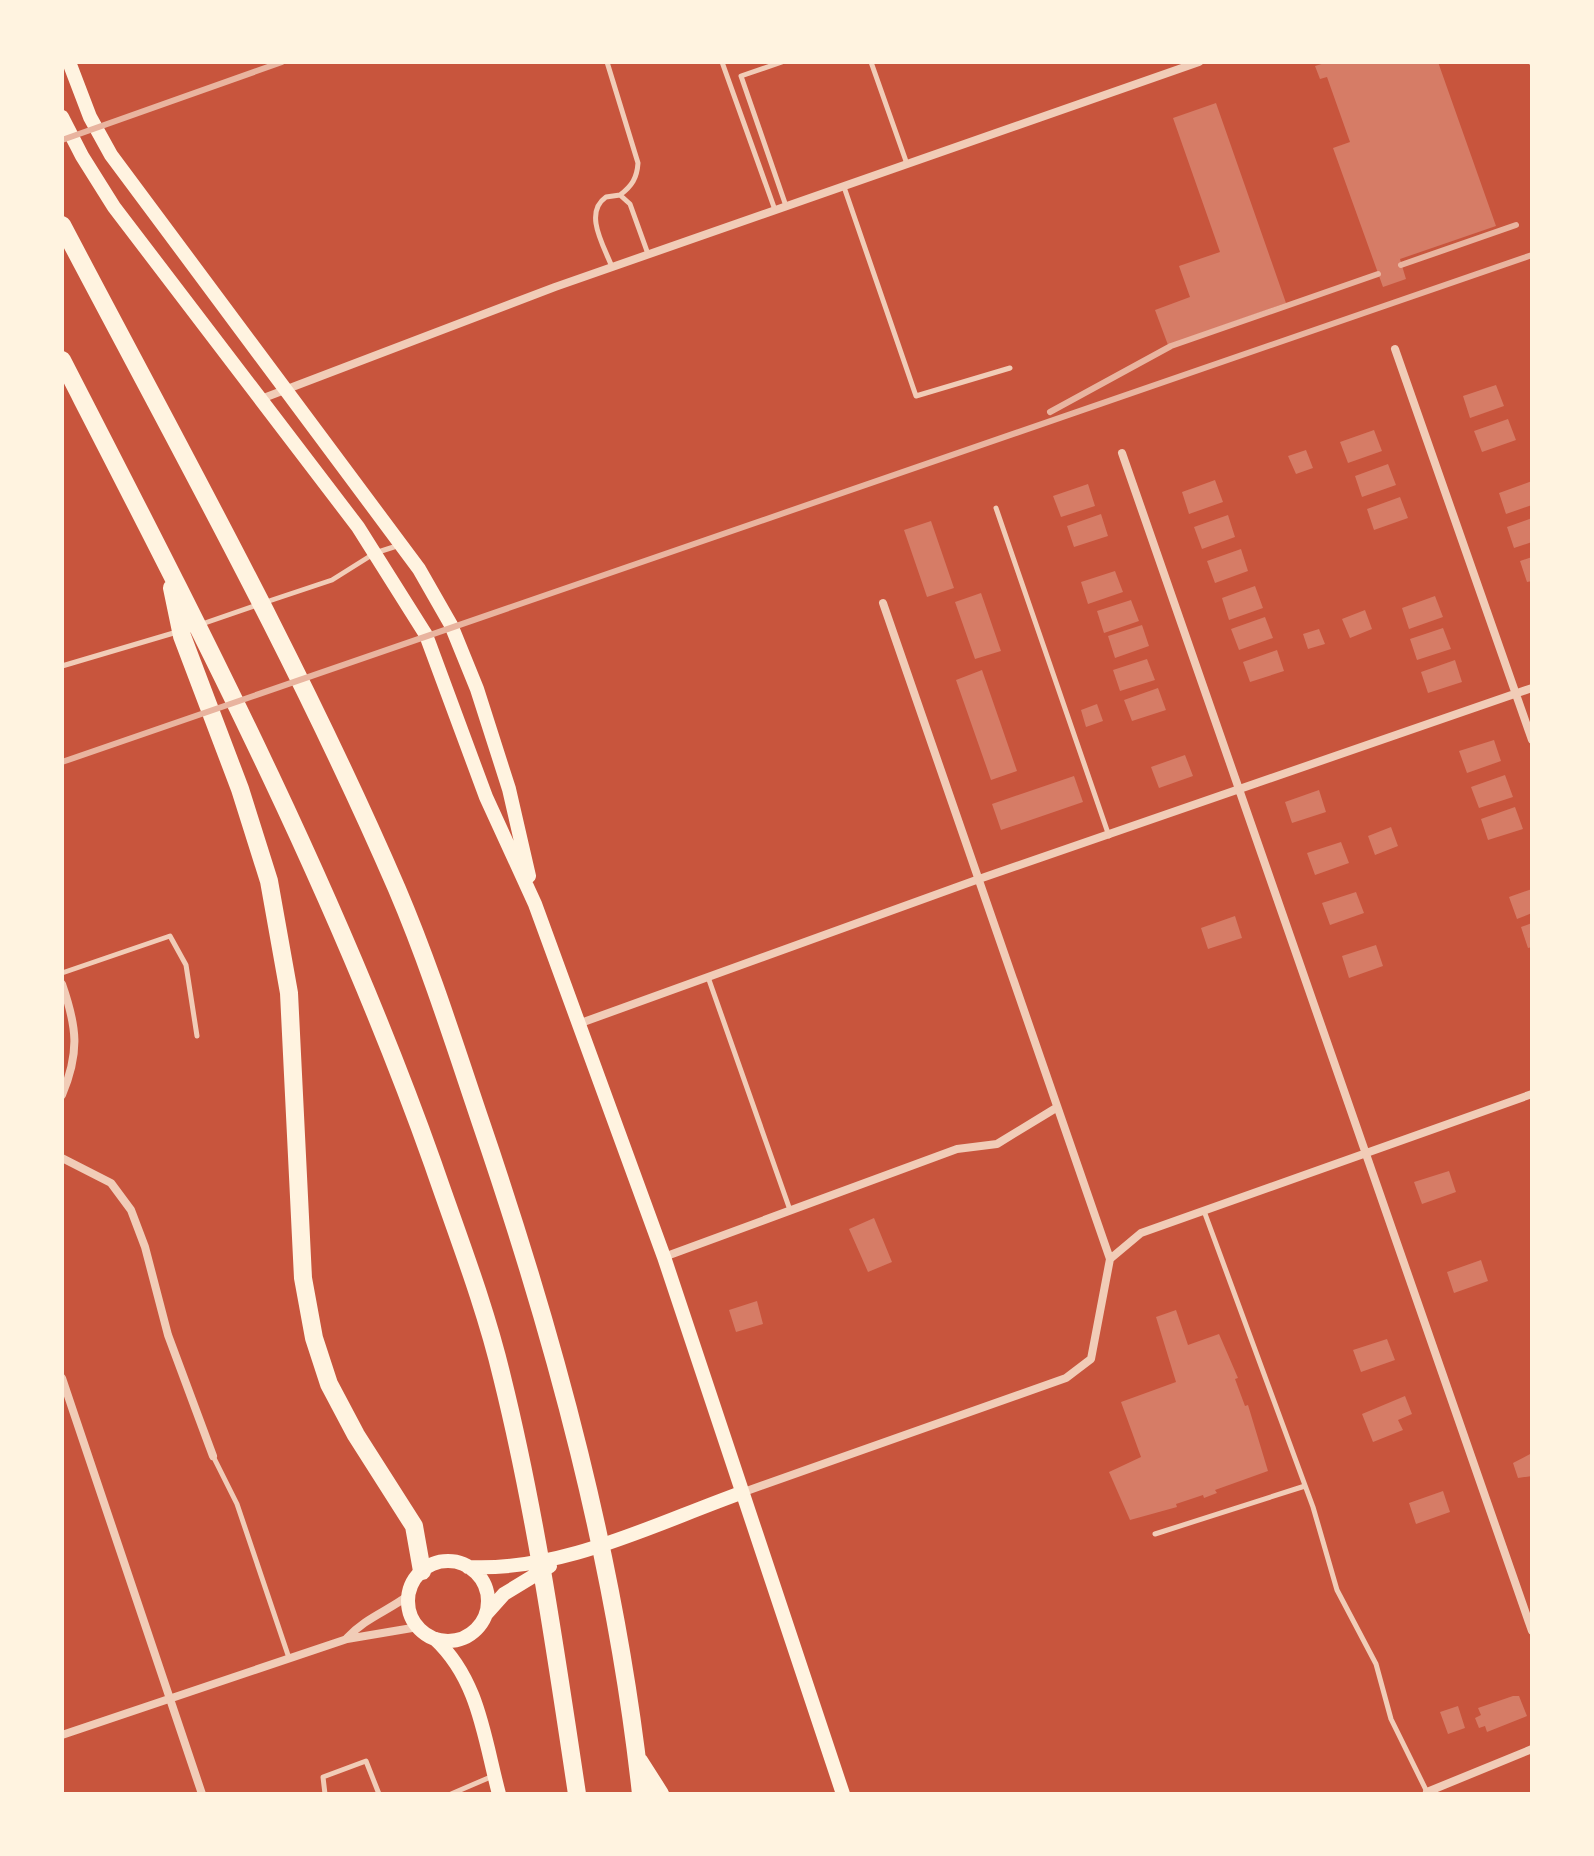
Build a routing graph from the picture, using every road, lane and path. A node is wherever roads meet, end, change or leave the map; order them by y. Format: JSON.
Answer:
{"nodes":[{"id":1,"x":69,"y":62,"type":"edge"},
{"id":2,"x":607,"y":62,"type":"edge"},
{"id":3,"x":722,"y":62,"type":"edge"},
{"id":4,"x":782,"y":62,"type":"edge"},
{"id":5,"x":871,"y":62,"type":"edge"},
{"id":6,"x":1199,"y":62,"type":"edge"},
{"id":7,"x":1181,"y":65,"type":"edge"},
{"id":8,"x":62,"y":117,"type":"edge"},
{"id":9,"x":907,"y":164,"type":"junction"},
{"id":10,"x":844,"y":186,"type":"junction"},
{"id":11,"x":620,"y":195,"type":"junction"},
{"id":12,"x":786,"y":206,"type":"junction"},
{"id":13,"x":775,"y":210,"type":"junction"},
{"id":14,"x":62,"y":225,"type":"edge"},
{"id":15,"x":648,"y":254,"type":"junction"},
{"id":16,"x":612,"y":267,"type":"junction"},
{"id":17,"x":1395,"y":349,"type":"dead end"},
{"id":18,"x":62,"y":360,"type":"edge"},
{"id":19,"x":1010,"y":368,"type":"dead end"},
{"id":20,"x":282,"y":389,"type":"junction"},
{"id":21,"x":261,"y":399,"type":"junction"},
{"id":22,"x":1122,"y":453,"type":"dead end"},
{"id":23,"x":996,"y":508,"type":"dead end"},
{"id":24,"x":401,"y":544,"type":"junction"},
{"id":25,"x":375,"y":553,"type":"junction"},
{"id":26,"x":166,"y":562,"type":"junction"},
{"id":27,"x":883,"y":603,"type":"dead end"},
{"id":28,"x":62,"y":666,"type":"edge"},
{"id":29,"x":1532,"y":688,"type":"edge"},
{"id":30,"x":1516,"y":693,"type":"junction"},
{"id":31,"x":1532,"y":740,"type":"edge"},
{"id":32,"x":1238,"y":792,"type":"junction"},
{"id":33,"x":1109,"y":836,"type":"junction"},
{"id":34,"x":979,"y":879,"type":"junction"},
{"id":35,"x":535,"y":904,"type":"junction"},
{"id":36,"x":62,"y":973,"type":"edge"},
{"id":37,"x":708,"y":977,"type":"junction"},
{"id":38,"x":62,"y":984,"type":"edge"},
{"id":39,"x":578,"y":1024,"type":"junction"},
{"id":40,"x":197,"y":1036,"type":"dead end"},
{"id":41,"x":1532,"y":1094,"type":"edge"},
{"id":42,"x":62,"y":1095,"type":"edge"},
{"id":43,"x":1056,"y":1108,"type":"junction"},
{"id":44,"x":1364,"y":1153,"type":"junction"},
{"id":45,"x":62,"y":1158,"type":"edge"},
{"id":46,"x":790,"y":1210,"type":"junction"},
{"id":47,"x":1203,"y":1211,"type":"junction"},
{"id":48,"x":664,"y":1257,"type":"junction"},
{"id":49,"x":1110,"y":1259,"type":"junction"},
{"id":50,"x":62,"y":1378,"type":"edge"},
{"id":51,"x":213,"y":1456,"type":"joint"},
{"id":52,"x":1305,"y":1486,"type":"junction"},
{"id":53,"x":741,"y":1493,"type":"junction"},
{"id":54,"x":1155,"y":1534,"type":"dead end"},
{"id":55,"x":568,"y":1556,"type":"junction"},
{"id":56,"x":468,"y":1567,"type":"junction"},
{"id":57,"x":422,"y":1571,"type":"junction"},
{"id":58,"x":409,"y":1595,"type":"junction"},
{"id":59,"x":486,"y":1614,"type":"junction"},
{"id":60,"x":418,"y":1627,"type":"junction"},
{"id":61,"x":1532,"y":1631,"type":"edge"},
{"id":62,"x":347,"y":1639,"type":"junction"},
{"id":63,"x":435,"y":1639,"type":"junction"},
{"id":64,"x":290,"y":1659,"type":"junction"},
{"id":65,"x":170,"y":1699,"type":"junction"},
{"id":66,"x":62,"y":1735,"type":"edge"},
{"id":67,"x":1532,"y":1749,"type":"edge"},
{"id":68,"x":637,"y":1759,"type":"junction"},
{"id":69,"x":494,"y":1775,"type":"junction"},
{"id":70,"x":1428,"y":1793,"type":"edge"},
{"id":71,"x":202,"y":1794,"type":"edge"},
{"id":72,"x":325,"y":1794,"type":"edge"},
{"id":73,"x":379,"y":1794,"type":"edge"},
{"id":74,"x":451,"y":1794,"type":"edge"},
{"id":75,"x":499,"y":1794,"type":"edge"},
{"id":76,"x":577,"y":1794,"type":"edge"},
{"id":77,"x":641,"y":1794,"type":"edge"},
{"id":78,"x":660,"y":1794,"type":"edge"},
{"id":79,"x":843,"y":1794,"type":"edge"}],
"edges":[{"from":1,"to":20,"type":"main road"},
{"from":2,"to":11,"type":"lane"},
{"from":3,"to":13,"type":"lane"},
{"from":4,"to":12,"type":"lane"},
{"from":5,"to":9,"type":"lane"},
{"from":6,"to":7,"type":"street"},
{"from":7,"to":9,"type":"street"},
{"from":8,"to":21,"type":"main road"},
{"from":9,"to":10,"type":"street"},
{"from":10,"to":12,"type":"street"},
{"from":10,"to":19,"type":"lane"},
{"from":11,"to":15,"type":"lane"},
{"from":11,"to":16,"type":"lane"},
{"from":12,"to":13,"type":"street"},
{"from":13,"to":15,"type":"street"},
{"from":14,"to":68,"type":"highway"},
{"from":15,"to":16,"type":"street"},
{"from":16,"to":20,"type":"street"},
{"from":17,"to":30,"type":"street"},
{"from":18,"to":26,"type":"highway"},
{"from":20,"to":21,"type":"street"},
{"from":20,"to":24,"type":"main road"},
{"from":21,"to":25,"type":"main road"},
{"from":22,"to":32,"type":"street"},
{"from":23,"to":33,"type":"lane"},
{"from":24,"to":25,"type":"lane"},
{"from":24,"to":35,"type":"main road"},
{"from":25,"to":28,"type":"lane"},
{"from":25,"to":35,"type":"main road"},
{"from":26,"to":57,"type":"highway"},
{"from":26,"to":76,"type":"highway"},
{"from":27,"to":34,"type":"street"},
{"from":29,"to":30,"type":"street"},
{"from":30,"to":31,"type":"street"},
{"from":30,"to":32,"type":"street"},
{"from":32,"to":33,"type":"street"},
{"from":32,"to":44,"type":"street"},
{"from":33,"to":34,"type":"street"},
{"from":34,"to":37,"type":"street"},
{"from":34,"to":43,"type":"street"},
{"from":35,"to":39,"type":"main road"},
{"from":36,"to":40,"type":"lane"},
{"from":37,"to":39,"type":"street"},
{"from":37,"to":46,"type":"lane"},
{"from":38,"to":42,"type":"street"},
{"from":39,"to":48,"type":"main road"},
{"from":41,"to":44,"type":"street"},
{"from":43,"to":46,"type":"street"},
{"from":43,"to":49,"type":"street"},
{"from":44,"to":47,"type":"street"},
{"from":44,"to":61,"type":"street"},
{"from":45,"to":51,"type":"street"},
{"from":46,"to":48,"type":"street"},
{"from":47,"to":49,"type":"street"},
{"from":47,"to":52,"type":"lane"},
{"from":48,"to":53,"type":"main road"},
{"from":49,"to":53,"type":"street"},
{"from":50,"to":65,"type":"street"},
{"from":51,"to":64,"type":"lane"},
{"from":52,"to":54,"type":"lane"},
{"from":52,"to":70,"type":"lane"},
{"from":53,"to":55,"type":"main road"},
{"from":53,"to":79,"type":"main road"},
{"from":55,"to":56,"type":"main road"},
{"from":55,"to":59,"type":"main road"},
{"from":56,"to":57,"type":"main road"},
{"from":56,"to":59,"type":"main road"},
{"from":57,"to":58,"type":"main road"},
{"from":58,"to":60,"type":"main road"},
{"from":58,"to":62,"type":"street"},
{"from":59,"to":63,"type":"main road"},
{"from":60,"to":62,"type":"street"},
{"from":60,"to":63,"type":"main road"},
{"from":62,"to":64,"type":"street"},
{"from":63,"to":69,"type":"main road"},
{"from":64,"to":65,"type":"street"},
{"from":65,"to":66,"type":"street"},
{"from":65,"to":71,"type":"street"},
{"from":67,"to":70,"type":"street"},
{"from":68,"to":77,"type":"highway"},
{"from":68,"to":78,"type":"highway"},
{"from":69,"to":74,"type":"lane"},
{"from":69,"to":75,"type":"main road"},
{"from":72,"to":73,"type":"lane"}]}
